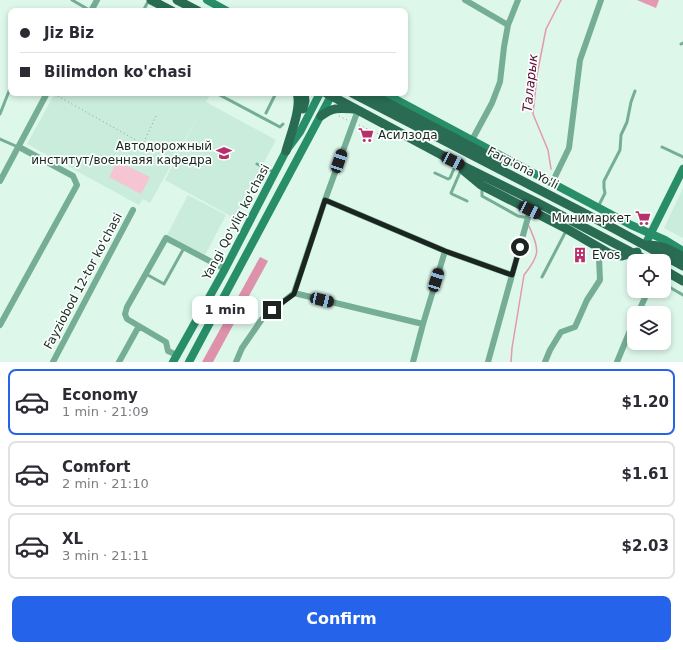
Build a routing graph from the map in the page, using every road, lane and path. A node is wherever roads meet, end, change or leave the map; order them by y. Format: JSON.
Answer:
{"nodes":[{"id":1,"x":72,"y":0,"type":"edge"},
{"id":2,"x":150,"y":0,"type":"edge"},
{"id":3,"x":177,"y":0,"type":"edge"},
{"id":4,"x":207,"y":0,"type":"edge"},
{"id":5,"x":465,"y":0,"type":"edge"},
{"id":6,"x":518,"y":0,"type":"edge"},
{"id":7,"x":601,"y":0,"type":"edge"},
{"id":8,"x":86,"y":8,"type":"edge"},
{"id":9,"x":166,"y":8,"type":"edge"},
{"id":10,"x":192,"y":8,"type":"edge"},
{"id":11,"x":222,"y":8,"type":"edge"},
{"id":12,"x":508,"y":25,"type":"junction"},
{"id":13,"x":636,"y":92,"type":"dead end"},
{"id":14,"x":8,"y":94,"type":"edge"},
{"id":15,"x":45,"y":96,"type":"edge"},
{"id":16,"x":56,"y":96,"type":"edge"},
{"id":17,"x":222,"y":96,"type":"edge"},
{"id":18,"x":274,"y":96,"type":"edge"},
{"id":19,"x":298,"y":96,"type":"edge"},
{"id":20,"x":304,"y":96,"type":"edge"},
{"id":21,"x":318,"y":96,"type":"edge"},
{"id":22,"x":329,"y":96,"type":"edge"},
{"id":23,"x":334,"y":96,"type":"edge"},
{"id":24,"x":358,"y":96,"type":"edge"},
{"id":25,"x":375,"y":96,"type":"edge"},
{"id":26,"x":390,"y":96,"type":"edge"},
{"id":27,"x":358,"y":110,"type":"junction"},
{"id":28,"x":266,"y":113,"type":"dead end"},
{"id":29,"x":0,"y":114,"type":"edge"},
{"id":30,"x":156,"y":116,"type":"dead end"},
{"id":31,"x":321,"y":116,"type":"junction"},
{"id":32,"x":338,"y":116,"type":"dead end"},
{"id":33,"x":352,"y":122,"type":"junction"},
{"id":34,"x":283,"y":124,"type":"dead end"},
{"id":35,"x":0,"y":138,"type":"edge"},
{"id":36,"x":290,"y":138,"type":"junction"},
{"id":37,"x":392,"y":140,"type":"dead end"},
{"id":38,"x":472,"y":140,"type":"junction"},
{"id":39,"x":19,"y":147,"type":"junction"},
{"id":40,"x":662,"y":147,"type":"dead end"},
{"id":41,"x":286,"y":151,"type":"junction"},
{"id":42,"x":683,"y":157,"type":"edge"},
{"id":43,"x":257,"y":164,"type":"dead end"},
{"id":44,"x":457,"y":164,"type":"junction"},
{"id":45,"x":683,"y":169,"type":"edge"},
{"id":46,"x":276,"y":173,"type":"junction"},
{"id":47,"x":435,"y":173,"type":"dead end"},
{"id":48,"x":0,"y":181,"type":"edge"},
{"id":49,"x":552,"y":183,"type":"junction"},
{"id":50,"x":531,"y":185,"type":"junction"},
{"id":51,"x":325,"y":200,"type":"junction"},
{"id":52,"x":467,"y":201,"type":"dead end"},
{"id":53,"x":598,"y":207,"type":"junction"},
{"id":54,"x":133,"y":210,"type":"dead end"},
{"id":55,"x":529,"y":214,"type":"junction"},
{"id":56,"x":567,"y":229,"type":"junction"},
{"id":57,"x":651,"y":234,"type":"junction"},
{"id":58,"x":645,"y":245,"type":"junction"},
{"id":59,"x":184,"y":248,"type":"junction"},
{"id":60,"x":603,"y":250,"type":"junction"},
{"id":61,"x":445,"y":251,"type":"junction"},
{"id":62,"x":683,"y":251,"type":"edge"},
{"id":63,"x":634,"y":253,"type":"junction"},
{"id":64,"x":645,"y":254,"type":"edge"},
{"id":65,"x":683,"y":257,"type":"edge"},
{"id":66,"x":683,"y":266,"type":"edge"},
{"id":67,"x":225,"y":269,"type":"junction"},
{"id":68,"x":146,"y":274,"type":"junction"},
{"id":69,"x":671,"y":274,"type":"edge"},
{"id":70,"x":512,"y":275,"type":"junction"},
{"id":71,"x":542,"y":277,"type":"dead end"},
{"id":72,"x":683,"y":281,"type":"edge"},
{"id":73,"x":671,"y":288,"type":"edge"},
{"id":74,"x":294,"y":294,"type":"junction"},
{"id":75,"x":683,"y":295,"type":"edge"},
{"id":76,"x":0,"y":324,"type":"edge"},
{"id":77,"x":422,"y":324,"type":"junction"},
{"id":78,"x":139,"y":326,"type":"junction"},
{"id":79,"x":627,"y":338,"type":"edge"},
{"id":80,"x":175,"y":359,"type":"edge"},
{"id":81,"x":53,"y":362,"type":"edge"},
{"id":82,"x":119,"y":362,"type":"edge"},
{"id":83,"x":189,"y":362,"type":"edge"},
{"id":84,"x":236,"y":362,"type":"edge"},
{"id":85,"x":413,"y":362,"type":"edge"},
{"id":86,"x":488,"y":362,"type":"edge"},
{"id":87,"x":545,"y":362,"type":"edge"},
{"id":88,"x":617,"y":362,"type":"edge"}],
"edges":[{"from":1,"to":8,"type":"lane"},
{"from":2,"to":9,"type":"main road"},
{"from":3,"to":10,"type":"main road"},
{"from":4,"to":11,"type":"main road"},
{"from":5,"to":12,"type":"street"},
{"from":6,"to":12,"type":"street"},
{"from":7,"to":49,"type":"street"},
{"from":12,"to":38,"type":"street"},
{"from":13,"to":53,"type":"lane"},
{"from":14,"to":29,"type":"lane"},
{"from":15,"to":39,"type":"street"},
{"from":16,"to":30,"type":"path"},
{"from":17,"to":34,"type":"lane"},
{"from":18,"to":28,"type":"lane"},
{"from":19,"to":36,"type":"main road"},
{"from":20,"to":36,"type":"main road"},
{"from":21,"to":41,"type":"main road","name":"Yangi Qo'yliq ko'chasi"},
{"from":22,"to":31,"type":"main road","name":"Yangi Qo'yliq ko'chasi"},
{"from":23,"to":27,"type":"main road","name":"Farg'ona Yo'li"},
{"from":24,"to":50,"type":"main road","name":"Farg'ona Yo'li"},
{"from":25,"to":50,"type":"main road"},
{"from":26,"to":38,"type":"main road","name":"Farg'ona Yo'li"},
{"from":27,"to":31,"type":"main road"},
{"from":27,"to":33,"type":"street"},
{"from":27,"to":44,"type":"main road","name":"Farg'ona Yo'li"},
{"from":31,"to":83,"type":"main road","name":"Yangi Qo'yliq ko'chasi"},
{"from":32,"to":33,"type":"path"},
{"from":33,"to":37,"type":"path"},
{"from":33,"to":51,"type":"street"},
{"from":35,"to":39,"type":"lane"},
{"from":36,"to":41,"type":"main road"},
{"from":38,"to":49,"type":"main road","name":"Farg'ona Yo'li"},
{"from":39,"to":48,"type":"street"},
{"from":39,"to":76,"type":"street"},
{"from":40,"to":42,"type":"lane"},
{"from":41,"to":46,"type":"main road","name":"Yangi Qo'yliq ko'chasi"},
{"from":43,"to":46,"type":"lane"},
{"from":44,"to":47,"type":"lane"},
{"from":44,"to":52,"type":"lane"},
{"from":44,"to":55,"type":"main road"},
{"from":44,"to":63,"type":"main road","name":"Farg'ona Yo'li"},
{"from":45,"to":57,"type":"main road"},
{"from":46,"to":67,"type":"main road","name":"Yangi Qo'yliq ko'chasi"},
{"from":49,"to":53,"type":"main road","name":"Farg'ona Yo'li"},
{"from":50,"to":58,"type":"main road","name":"Farg'ona Yo'li"},
{"from":51,"to":61,"type":"street"},
{"from":51,"to":74,"type":"street"},
{"from":53,"to":57,"type":"main road","name":"Farg'ona Yo'li"},
{"from":54,"to":81,"type":"street","name":"Fayziobod 12-tor ko'chasi"},
{"from":55,"to":56,"type":"main road"},
{"from":55,"to":70,"type":"street"},
{"from":56,"to":60,"type":"main road"},
{"from":56,"to":71,"type":"lane"},
{"from":57,"to":58,"type":"main road"},
{"from":57,"to":62,"type":"main road","name":"Farg'ona Yo'li"},
{"from":58,"to":63,"type":"main road"},
{"from":58,"to":64,"type":"main road"},
{"from":58,"to":65,"type":"main road"},
{"from":58,"to":66,"type":"main road","name":"Farg'ona Yo'li"},
{"from":59,"to":67,"type":"street"},
{"from":59,"to":68,"type":"street"},
{"from":59,"to":68,"type":"lane"},
{"from":60,"to":63,"type":"main road"},
{"from":60,"to":87,"type":"street"},
{"from":61,"to":70,"type":"street"},
{"from":61,"to":77,"type":"street"},
{"from":67,"to":80,"type":"main road","name":"Yangi Qo'yliq ko'chasi"},
{"from":68,"to":78,"type":"street"},
{"from":69,"to":72,"type":"main road"},
{"from":70,"to":86,"type":"street"},
{"from":73,"to":75,"type":"lane"},
{"from":74,"to":77,"type":"street"},
{"from":74,"to":84,"type":"street"},
{"from":77,"to":85,"type":"street"},
{"from":78,"to":80,"type":"street"},
{"from":78,"to":82,"type":"street"},
{"from":79,"to":88,"type":"street"}]}
